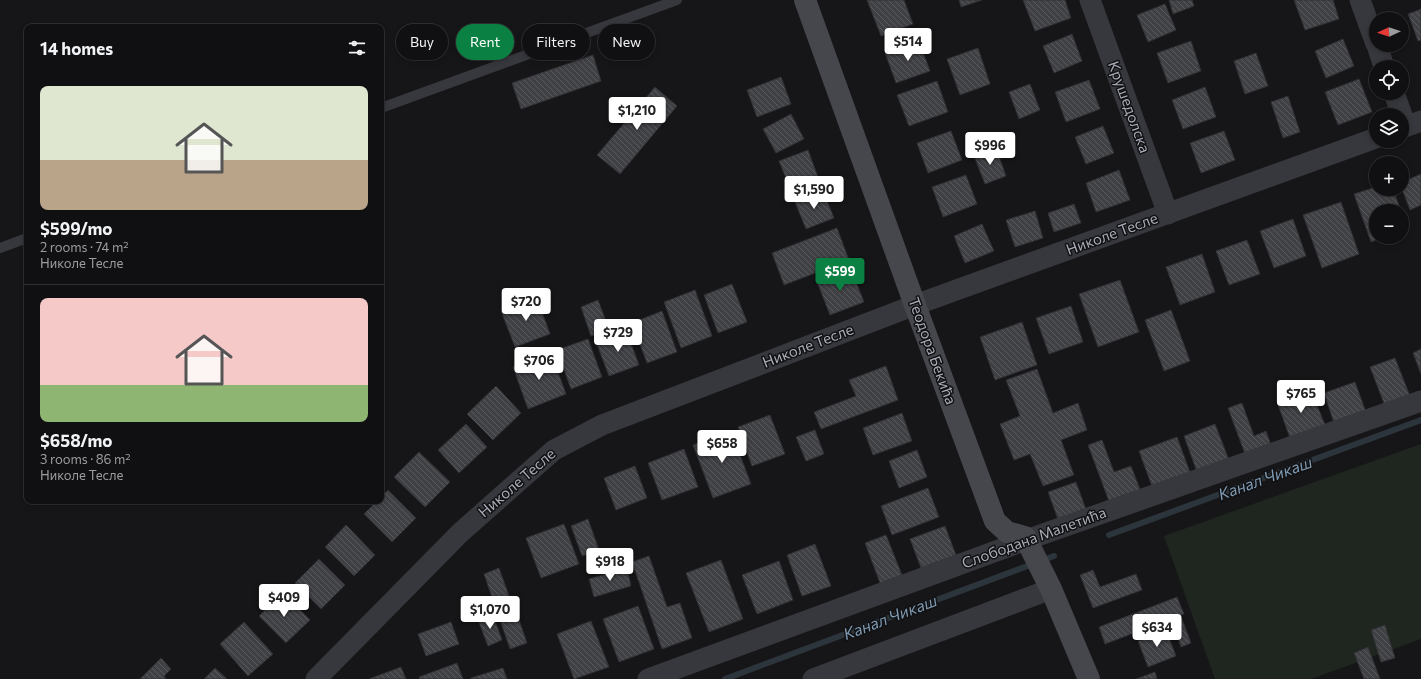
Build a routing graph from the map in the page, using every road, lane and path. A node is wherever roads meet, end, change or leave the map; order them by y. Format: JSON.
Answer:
{"nodes":[{"id":1,"x":677,"y":0,"type":"edge"},
{"id":2,"x":805,"y":0,"type":"edge"},
{"id":3,"x":1090,"y":0,"type":"edge"},
{"id":4,"x":1360,"y":0,"type":"edge"},
{"id":5,"x":1369,"y":25,"type":"edge"},
{"id":6,"x":384,"y":107,"type":"edge"},
{"id":7,"x":1369,"y":141,"type":"edge"},
{"id":8,"x":1168,"y":214,"type":"junction"},
{"id":9,"x":24,"y":239,"type":"edge"},
{"id":10,"x":0,"y":248,"type":"edge"},
{"id":11,"x":915,"y":306,"type":"junction"},
{"id":12,"x":1421,"y":401,"type":"edge"},
{"id":13,"x":1028,"y":544,"type":"junction"},
{"id":14,"x":1049,"y":585,"type":"junction"},
{"id":15,"x":316,"y":679,"type":"edge"},
{"id":16,"x":648,"y":679,"type":"edge"},
{"id":17,"x":813,"y":679,"type":"edge"},
{"id":18,"x":1089,"y":679,"type":"edge"}],
"edges":[{"from":1,"to":6,"type":"lane"},
{"from":2,"to":11,"type":"street","name":"Теодора Бекића"},
{"from":3,"to":8,"type":"street","name":"Крушедолска"},
{"from":4,"to":5,"type":"street"},
{"from":7,"to":8,"type":"street","name":"Николе Тесле"},
{"from":8,"to":11,"type":"street","name":"Николе Тесле"},
{"from":9,"to":10,"type":"lane"},
{"from":11,"to":13,"type":"street","name":"Теодора Бекића"},
{"from":11,"to":15,"type":"street","name":"Николе Тесле"},
{"from":12,"to":13,"type":"street","name":"Слободана Малетића"},
{"from":13,"to":14,"type":"street"},
{"from":13,"to":16,"type":"street","name":"Слободана Малетића"},
{"from":14,"to":17,"type":"street"},
{"from":14,"to":18,"type":"street"}]}
